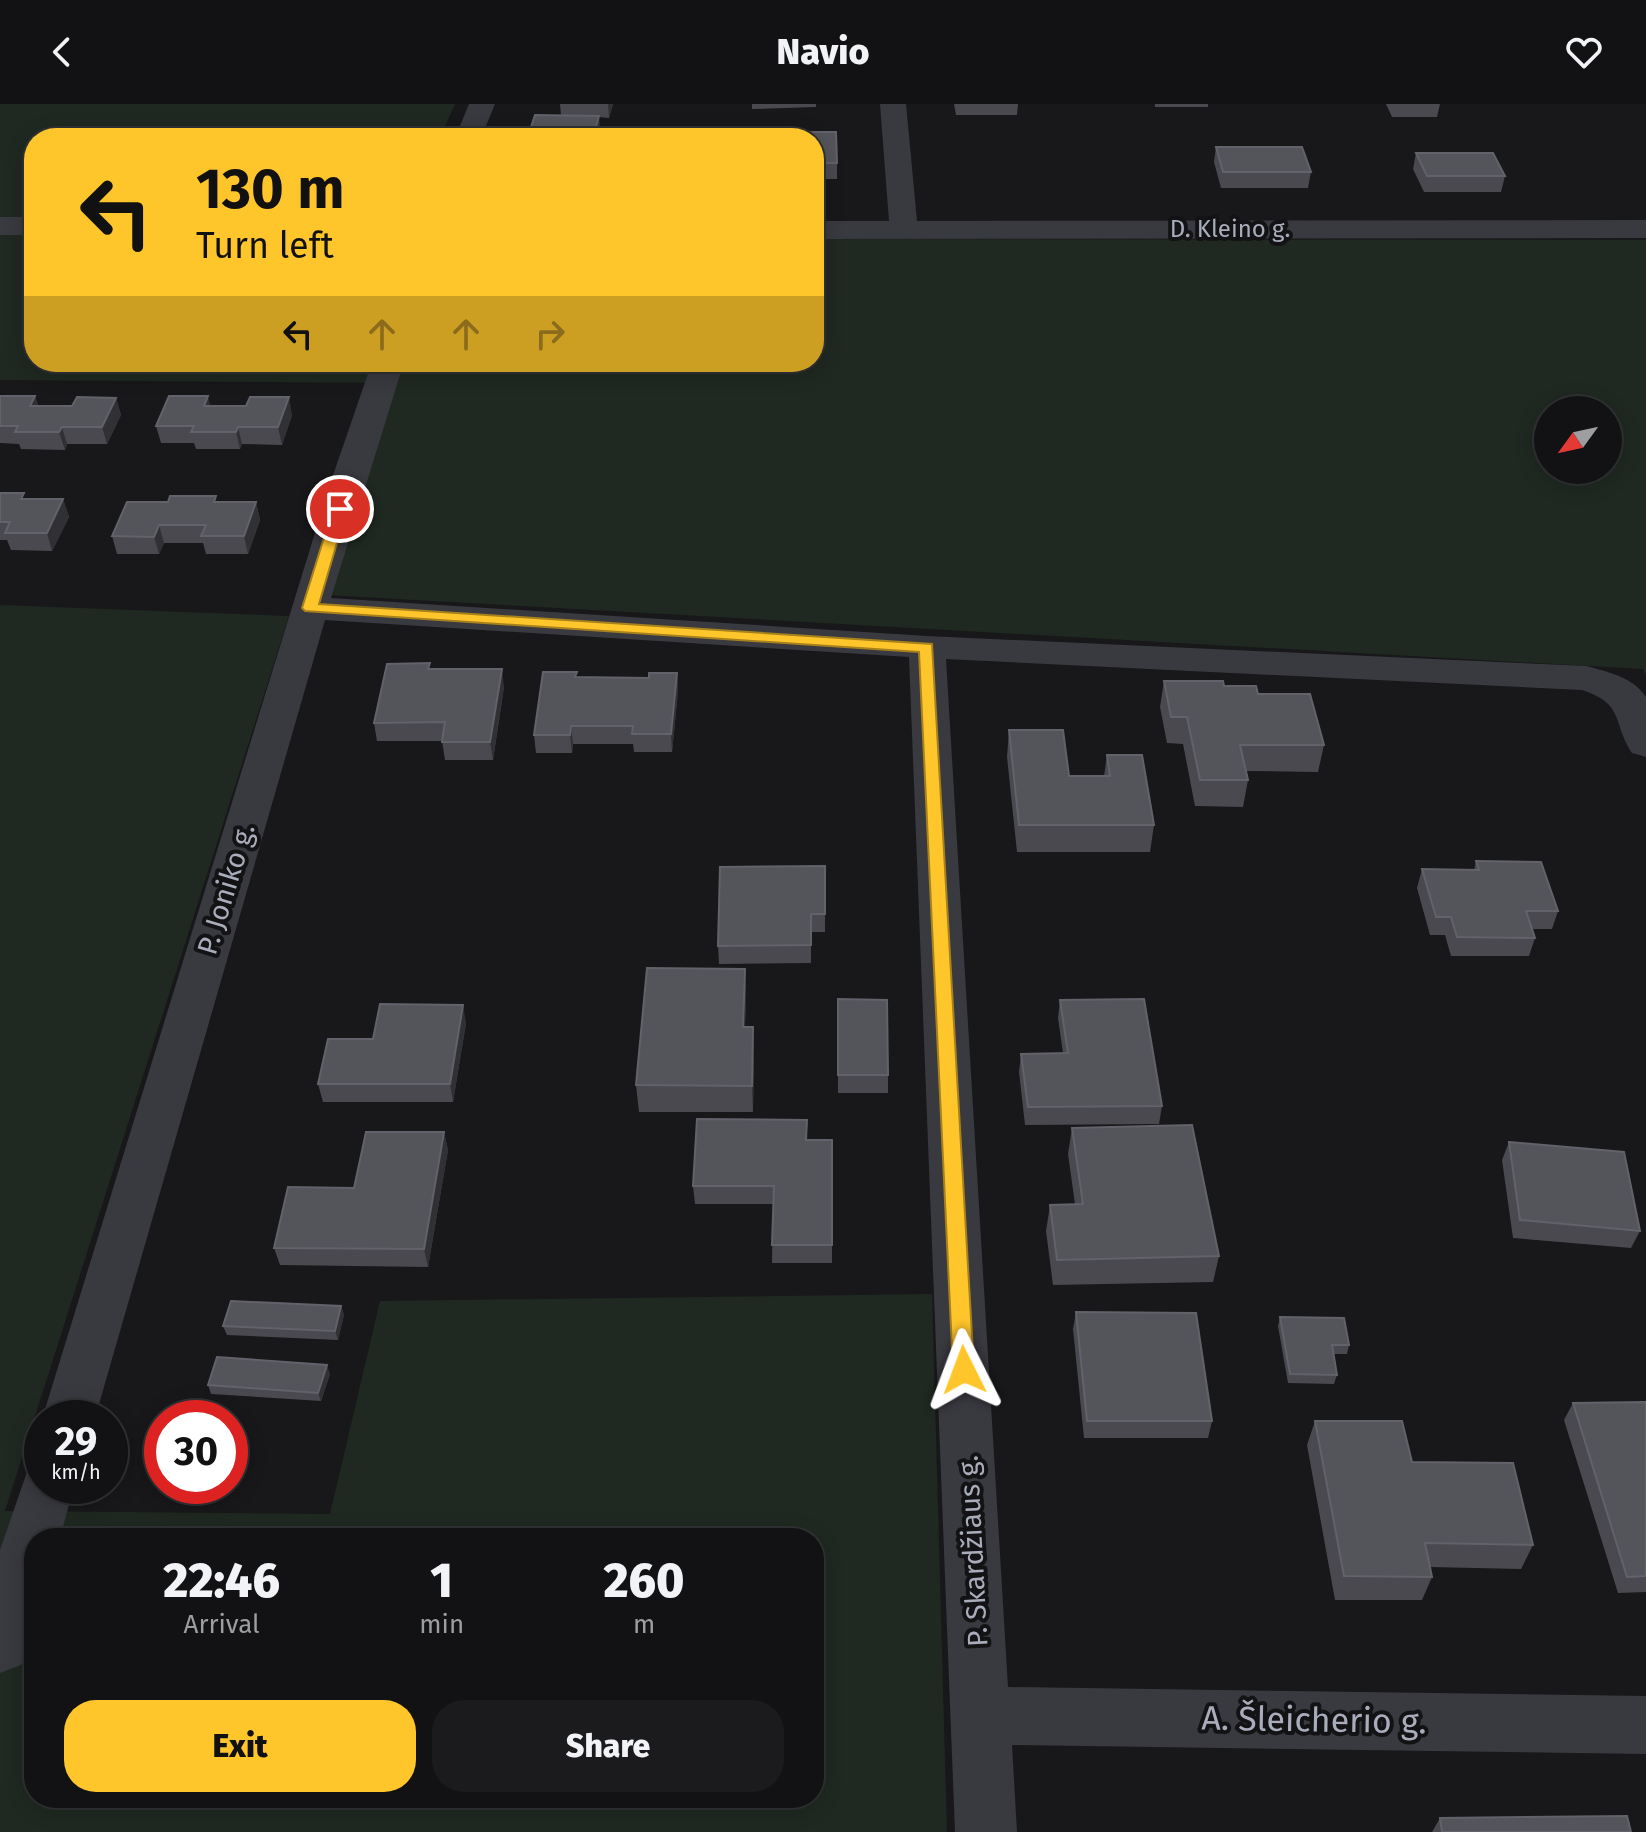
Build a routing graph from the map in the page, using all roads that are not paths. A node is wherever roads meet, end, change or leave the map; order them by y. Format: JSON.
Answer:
{"nodes":[{"id":1,"x":482,"y":104,"type":"edge"},
{"id":2,"x":893,"y":104,"type":"edge"},
{"id":3,"x":472,"y":128,"type":"edge"},
{"id":4,"x":0,"y":226,"type":"edge"},
{"id":5,"x":24,"y":226,"type":"edge"},
{"id":6,"x":1646,"y":229,"type":"edge"},
{"id":7,"x":824,"y":230,"type":"edge"},
{"id":8,"x":904,"y":231,"type":"junction"},
{"id":9,"x":385,"y":372,"type":"edge"},
{"id":10,"x":310,"y":608,"type":"junction"},
{"id":11,"x":927,"y":647,"type":"junction"},
{"id":12,"x":1646,"y":744,"type":"edge"},
{"id":13,"x":73,"y":1400,"type":"edge"},
{"id":14,"x":42,"y":1504,"type":"edge"},
{"id":15,"x":35,"y":1528,"type":"edge"},
{"id":16,"x":24,"y":1564,"type":"edge"},
{"id":17,"x":0,"y":1645,"type":"edge"},
{"id":18,"x":981,"y":1716,"type":"junction"},
{"id":19,"x":1646,"y":1725,"type":"edge"},
{"id":20,"x":986,"y":1832,"type":"edge"}],
"edges":[{"from":1,"to":3,"type":"street"},
{"from":2,"to":8,"type":"street"},
{"from":4,"to":5,"type":"street"},
{"from":6,"to":8,"type":"street","name":"D. Kleino g."},
{"from":7,"to":8,"type":"street","name":"D. Kleino g."},
{"from":9,"to":10,"type":"street","name":"P. Joniko g."},
{"from":10,"to":11,"type":"street"},
{"from":10,"to":13,"type":"street","name":"P. Joniko g."},
{"from":11,"to":12,"type":"street"},
{"from":11,"to":18,"type":"street","name":"P. Skardžiaus g."},
{"from":14,"to":15,"type":"street"},
{"from":16,"to":17,"type":"street"},
{"from":18,"to":19,"type":"street","name":"A. Šleicherio g."},
{"from":18,"to":20,"type":"street","name":"P. Skardžiaus g."}]}
